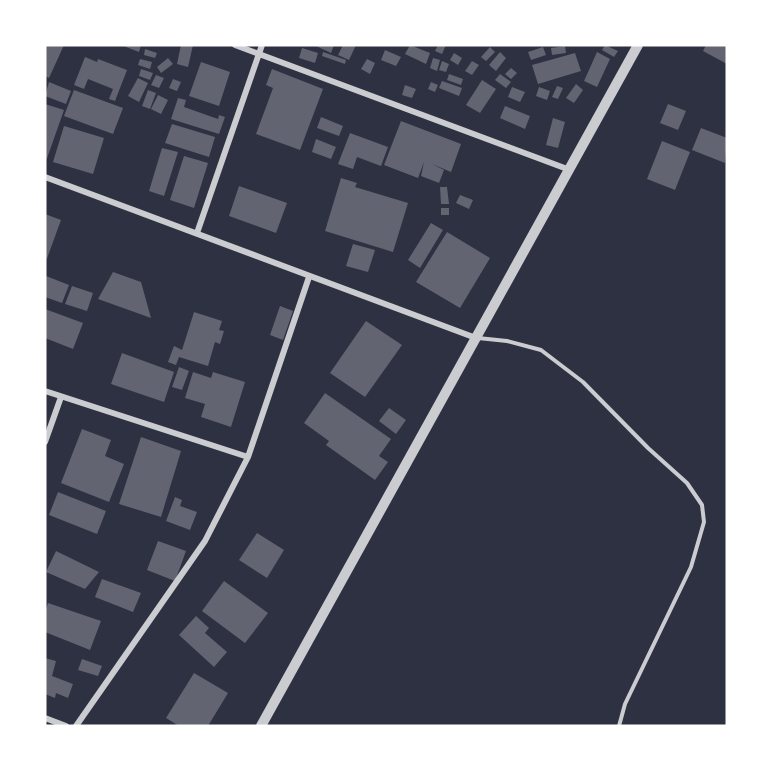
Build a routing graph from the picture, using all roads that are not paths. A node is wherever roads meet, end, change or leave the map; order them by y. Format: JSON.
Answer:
{"nodes":[{"id":1,"x":235,"y":45,"type":"edge"},
{"id":2,"x":262,"y":45,"type":"edge"},
{"id":3,"x":638,"y":45,"type":"edge"},
{"id":4,"x":259,"y":54,"type":"junction"},
{"id":5,"x":570,"y":170,"type":"junction"},
{"id":6,"x":45,"y":177,"type":"edge"},
{"id":7,"x":197,"y":233,"type":"junction"},
{"id":8,"x":309,"y":277,"type":"junction"},
{"id":9,"x":476,"y":338,"type":"junction"},
{"id":10,"x":45,"y":391,"type":"edge"},
{"id":11,"x":61,"y":397,"type":"junction"},
{"id":12,"x":45,"y":442,"type":"edge"},
{"id":13,"x":248,"y":457,"type":"junction"},
{"id":14,"x":45,"y":718,"type":"edge"},
{"id":15,"x":66,"y":726,"type":"edge"},
{"id":16,"x":76,"y":726,"type":"edge"},
{"id":17,"x":261,"y":726,"type":"edge"},
{"id":18,"x":619,"y":726,"type":"edge"}],
"edges":[{"from":1,"to":4,"type":"street"},
{"from":2,"to":4,"type":"street"},
{"from":3,"to":5,"type":"street"},
{"from":4,"to":5,"type":"street"},
{"from":4,"to":7,"type":"street"},
{"from":5,"to":9,"type":"street"},
{"from":6,"to":7,"type":"street"},
{"from":7,"to":8,"type":"street"},
{"from":8,"to":9,"type":"street"},
{"from":8,"to":13,"type":"street"},
{"from":9,"to":17,"type":"street"},
{"from":9,"to":18,"type":"lane"},
{"from":10,"to":11,"type":"street"},
{"from":11,"to":12,"type":"street"},
{"from":11,"to":13,"type":"street"},
{"from":13,"to":16,"type":"street"},
{"from":14,"to":15,"type":"street"}]}
